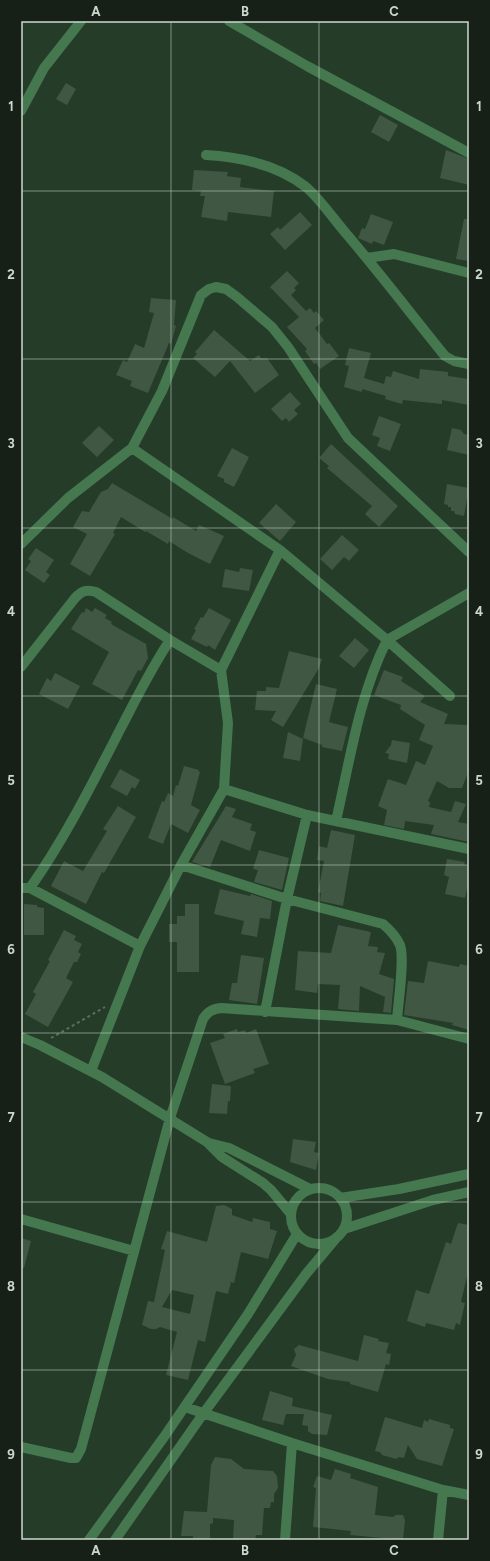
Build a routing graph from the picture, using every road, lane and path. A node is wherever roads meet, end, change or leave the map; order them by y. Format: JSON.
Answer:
{"nodes":[{"id":1,"x":81,"y":21,"type":"edge"},
{"id":2,"x":229,"y":21,"type":"edge"},
{"id":3,"x":21,"y":111,"type":"edge"},
{"id":4,"x":469,"y":154,"type":"edge"},
{"id":5,"x":206,"y":155,"type":"dead end"},
{"id":6,"x":367,"y":258,"type":"junction"},
{"id":7,"x":469,"y":273,"type":"edge"},
{"id":8,"x":469,"y":364,"type":"edge"},
{"id":9,"x":132,"y":448,"type":"junction"},
{"id":10,"x":21,"y":544,"type":"edge"},
{"id":11,"x":280,"y":550,"type":"junction"},
{"id":12,"x":469,"y":552,"type":"edge"},
{"id":13,"x":469,"y":592,"type":"edge"},
{"id":14,"x":170,"y":640,"type":"junction"},
{"id":15,"x":387,"y":640,"type":"junction"},
{"id":16,"x":21,"y":667,"type":"edge"},
{"id":17,"x":221,"y":670,"type":"junction"},
{"id":18,"x":450,"y":696,"type":"dead end"},
{"id":19,"x":224,"y":789,"type":"junction"},
{"id":20,"x":307,"y":815,"type":"junction"},
{"id":21,"x":336,"y":821,"type":"junction"},
{"id":22,"x":469,"y":849,"type":"edge"},
{"id":23,"x":181,"y":865,"type":"junction"},
{"id":24,"x":25,"y":888,"type":"edge"},
{"id":25,"x":287,"y":899,"type":"junction"},
{"id":26,"x":140,"y":946,"type":"junction"},
{"id":27,"x":119,"y":999,"type":"junction"},
{"id":28,"x":266,"y":1012,"type":"junction"},
{"id":29,"x":397,"y":1020,"type":"junction"},
{"id":30,"x":21,"y":1037,"type":"edge"},
{"id":31,"x":469,"y":1038,"type":"edge"},
{"id":32,"x":40,"y":1045,"type":"junction"},
{"id":33,"x":91,"y":1072,"type":"junction"},
{"id":34,"x":170,"y":1118,"type":"junction"},
{"id":35,"x":207,"y":1142,"type":"junction"},
{"id":36,"x":469,"y":1174,"type":"edge"},
{"id":37,"x":310,"y":1189,"type":"junction"},
{"id":38,"x":469,"y":1192,"type":"edge"},
{"id":39,"x":340,"y":1198,"type":"junction"},
{"id":40,"x":291,"y":1214,"type":"junction"},
{"id":41,"x":21,"y":1219,"type":"edge"},
{"id":42,"x":344,"y":1229,"type":"junction"},
{"id":43,"x":297,"y":1234,"type":"junction"},
{"id":44,"x":337,"y":1237,"type":"junction"},
{"id":45,"x":134,"y":1251,"type":"junction"},
{"id":46,"x":185,"y":1407,"type":"junction"},
{"id":47,"x":203,"y":1414,"type":"junction"},
{"id":48,"x":292,"y":1443,"type":"junction"},
{"id":49,"x":21,"y":1447,"type":"edge"},
{"id":50,"x":443,"y":1490,"type":"junction"},
{"id":51,"x":469,"y":1495,"type":"edge"},
{"id":52,"x":89,"y":1540,"type":"edge"},
{"id":53,"x":115,"y":1540,"type":"edge"},
{"id":54,"x":285,"y":1540,"type":"edge"},
{"id":55,"x":438,"y":1540,"type":"edge"}],
"edges":[{"from":1,"to":3,"type":"street"},
{"from":2,"to":4,"type":"street"},
{"from":5,"to":6,"type":"street"},
{"from":6,"to":7,"type":"street"},
{"from":6,"to":8,"type":"street"},
{"from":9,"to":10,"type":"street"},
{"from":9,"to":11,"type":"street"},
{"from":9,"to":12,"type":"street"},
{"from":11,"to":15,"type":"street"},
{"from":11,"to":17,"type":"street"},
{"from":13,"to":15,"type":"street"},
{"from":14,"to":16,"type":"street"},
{"from":14,"to":17,"type":"street"},
{"from":14,"to":24,"type":"street"},
{"from":15,"to":18,"type":"street"},
{"from":15,"to":21,"type":"street"},
{"from":17,"to":19,"type":"street"},
{"from":19,"to":20,"type":"street"},
{"from":19,"to":23,"type":"street"},
{"from":20,"to":21,"type":"street"},
{"from":20,"to":25,"type":"street"},
{"from":21,"to":22,"type":"street"},
{"from":23,"to":25,"type":"street"},
{"from":23,"to":26,"type":"street"},
{"from":24,"to":26,"type":"street"},
{"from":25,"to":28,"type":"street"},
{"from":25,"to":29,"type":"street"},
{"from":26,"to":27,"type":"street"},
{"from":27,"to":32,"type":"path"},
{"from":27,"to":33,"type":"street"},
{"from":28,"to":29,"type":"street"},
{"from":28,"to":34,"type":"street"},
{"from":29,"to":31,"type":"street"},
{"from":30,"to":32,"type":"street"},
{"from":32,"to":33,"type":"street"},
{"from":33,"to":34,"type":"street"},
{"from":34,"to":35,"type":"street"},
{"from":34,"to":45,"type":"street"},
{"from":35,"to":37,"type":"street"},
{"from":35,"to":40,"type":"street"},
{"from":36,"to":39,"type":"street"},
{"from":37,"to":39,"type":"street"},
{"from":37,"to":40,"type":"street"},
{"from":38,"to":42,"type":"street"},
{"from":39,"to":42,"type":"street"},
{"from":40,"to":43,"type":"street"},
{"from":41,"to":45,"type":"street"},
{"from":42,"to":44,"type":"street"},
{"from":43,"to":44,"type":"street"},
{"from":43,"to":46,"type":"street"},
{"from":44,"to":47,"type":"street"},
{"from":45,"to":49,"type":"street"},
{"from":46,"to":47,"type":"street"},
{"from":46,"to":52,"type":"street"},
{"from":47,"to":48,"type":"street"},
{"from":47,"to":53,"type":"street"},
{"from":48,"to":50,"type":"street"},
{"from":48,"to":54,"type":"street"},
{"from":50,"to":51,"type":"street"},
{"from":50,"to":55,"type":"street"}]}
